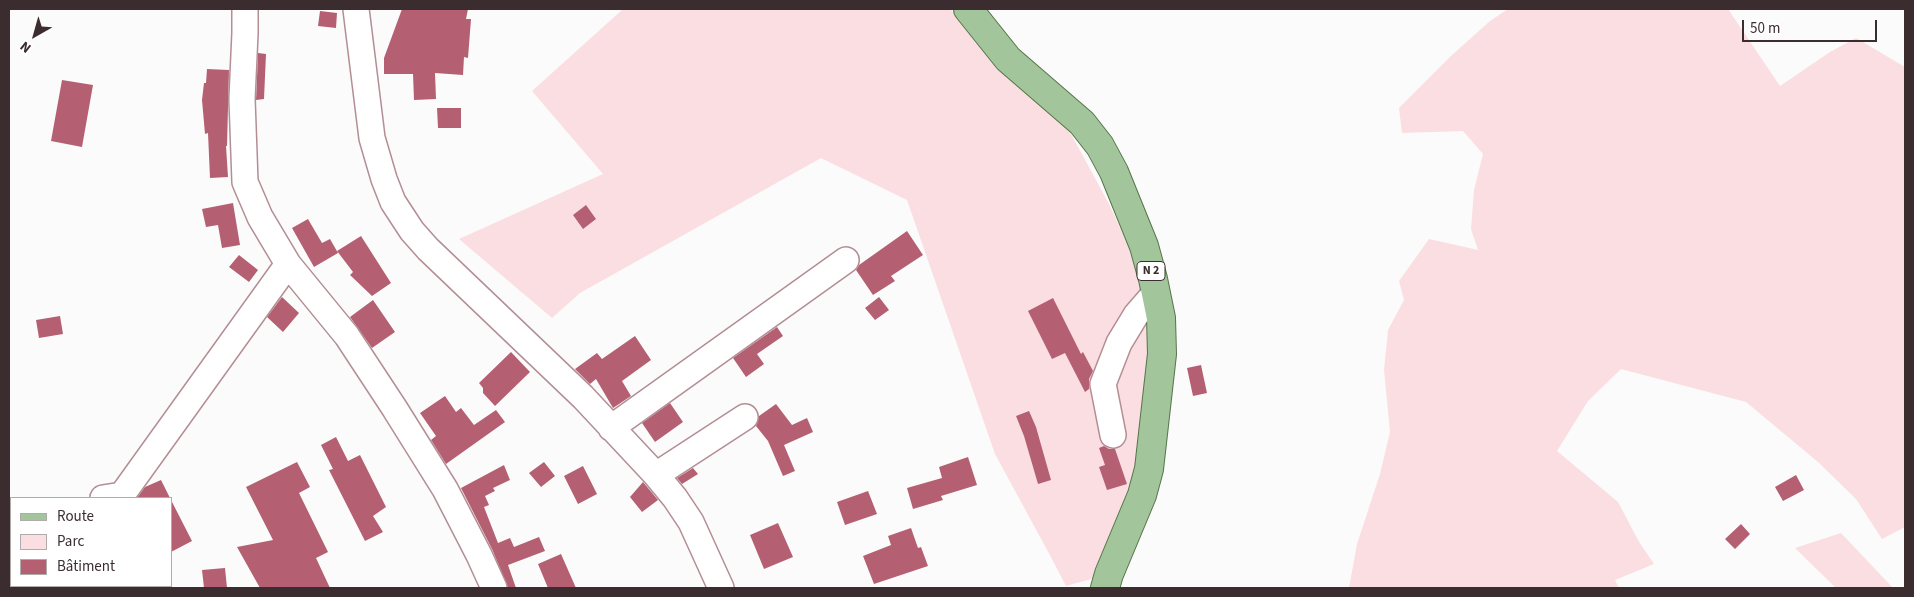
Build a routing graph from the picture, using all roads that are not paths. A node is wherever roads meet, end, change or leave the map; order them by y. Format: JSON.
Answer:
{"nodes":[{"id":1,"x":245,"y":9,"type":"edge"},
{"id":2,"x":356,"y":9,"type":"edge"},
{"id":3,"x":968,"y":9,"type":"edge"},
{"id":4,"x":846,"y":260,"type":"dead end"},
{"id":5,"x":288,"y":264,"type":"junction"},
{"id":6,"x":1156,"y":292,"type":"junction"},
{"id":7,"x":745,"y":417,"type":"dead end"},
{"id":8,"x":611,"y":428,"type":"junction"},
{"id":9,"x":1113,"y":434,"type":"dead end"},
{"id":10,"x":656,"y":475,"type":"junction"},
{"id":11,"x":109,"y":497,"type":"edge"},
{"id":12,"x":494,"y":588,"type":"edge"},
{"id":13,"x":720,"y":588,"type":"edge"},
{"id":14,"x":1105,"y":588,"type":"edge"}],
"edges":[{"from":1,"to":5,"type":"street"},
{"from":2,"to":8,"type":"street"},
{"from":3,"to":6,"type":"main road","number":"N 2"},
{"from":4,"to":8,"type":"street"},
{"from":5,"to":11,"type":"street"},
{"from":5,"to":12,"type":"street"},
{"from":6,"to":9,"type":"street"},
{"from":6,"to":14,"type":"main road","number":"N 2"},
{"from":7,"to":10,"type":"street"},
{"from":8,"to":10,"type":"street"},
{"from":10,"to":13,"type":"street"}]}
